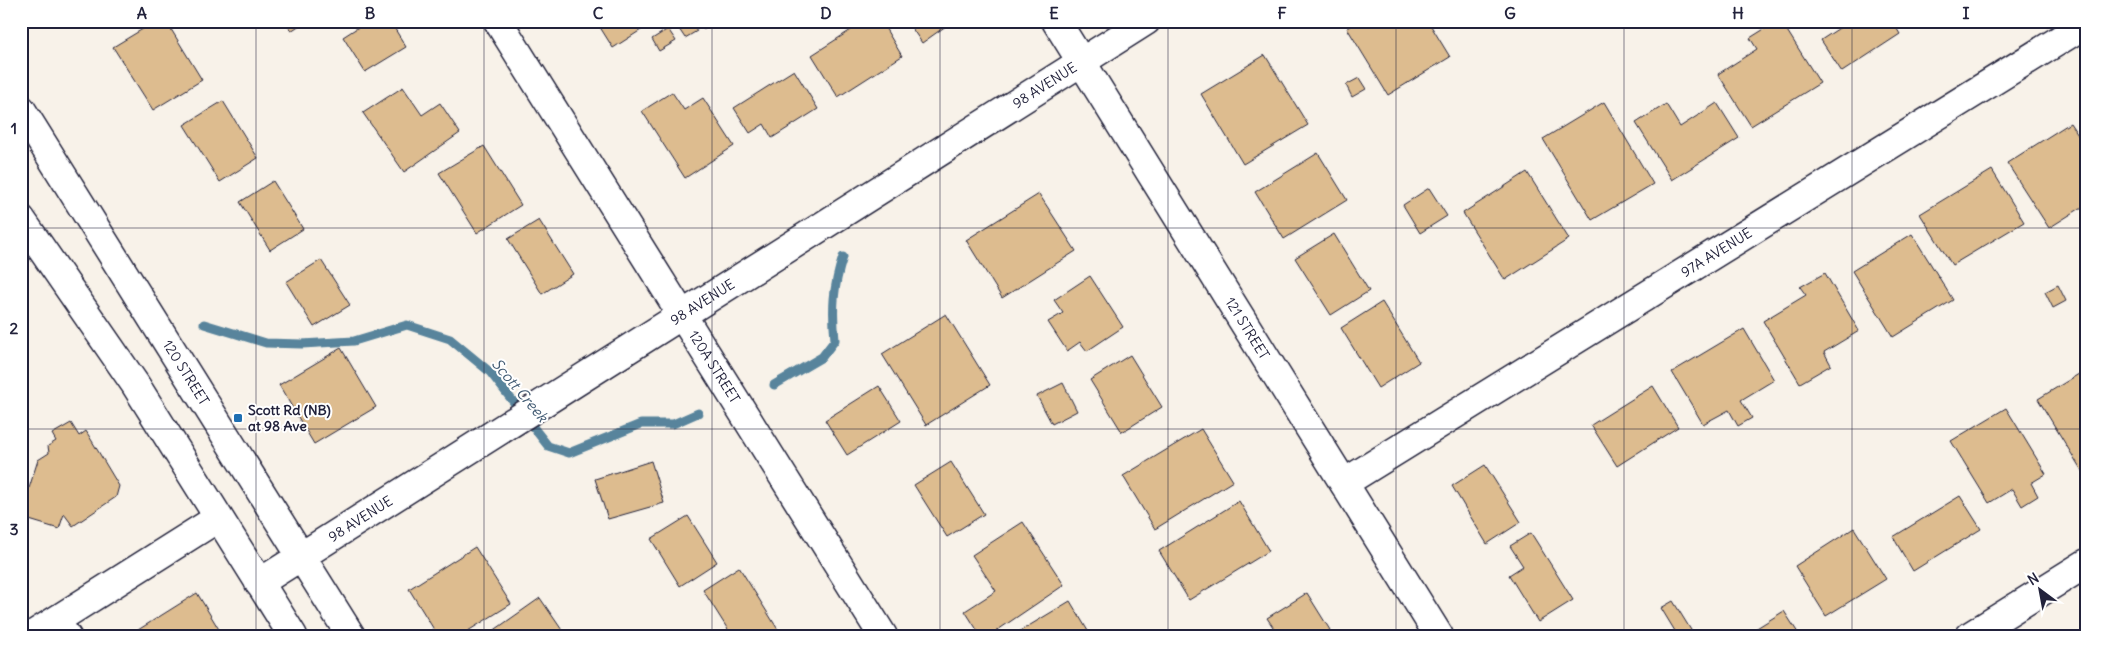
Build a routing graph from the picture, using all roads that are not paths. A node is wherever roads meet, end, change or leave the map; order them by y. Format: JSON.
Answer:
{"nodes":[{"id":1,"x":498,"y":21,"type":"edge"},
{"id":2,"x":1056,"y":21,"type":"edge"},
{"id":3,"x":1146,"y":21,"type":"edge"},
{"id":4,"x":2087,"y":23,"type":"edge"},
{"id":5,"x":1082,"y":61,"type":"junction"},
{"id":6,"x":21,"y":110,"type":"edge"},
{"id":7,"x":21,"y":219,"type":"edge"},
{"id":8,"x":682,"y":315,"type":"junction"},
{"id":9,"x":1344,"y":483,"type":"junction"},
{"id":10,"x":218,"y":518,"type":"junction"},
{"id":11,"x":301,"y":557,"type":"junction"},
{"id":12,"x":2087,"y":563,"type":"edge"},
{"id":13,"x":259,"y":583,"type":"junction"},
{"id":14,"x":68,"y":626,"type":"edge"},
{"id":15,"x":31,"y":636,"type":"edge"},
{"id":16,"x":293,"y":636,"type":"edge"},
{"id":17,"x":351,"y":636,"type":"edge"},
{"id":18,"x":883,"y":636,"type":"edge"},
{"id":19,"x":1439,"y":636,"type":"edge"},
{"id":20,"x":1970,"y":636,"type":"edge"}],
"edges":[{"from":1,"to":8,"type":"street","name":"120A STREET"},
{"from":2,"to":5,"type":"street","name":"121 STREET"},
{"from":3,"to":5,"type":"street","name":"98 AVENUE"},
{"from":4,"to":9,"type":"street","name":"97A AVENUE"},
{"from":5,"to":8,"type":"street","name":"98 AVENUE"},
{"from":5,"to":9,"type":"street","name":"121 STREET"},
{"from":6,"to":11,"type":"street","name":"120 STREET"},
{"from":7,"to":10,"type":"street"},
{"from":8,"to":11,"type":"street","name":"98 AVENUE"},
{"from":8,"to":18,"type":"street","name":"120A STREET"},
{"from":9,"to":19,"type":"street","name":"121 STREET"},
{"from":10,"to":13,"type":"street"},
{"from":10,"to":14,"type":"street"},
{"from":11,"to":13,"type":"street","name":"98 AVENUE"},
{"from":11,"to":17,"type":"street","name":"120 STREET"},
{"from":12,"to":20,"type":"street"},
{"from":13,"to":16,"type":"street"},
{"from":14,"to":15,"type":"street"}]}
